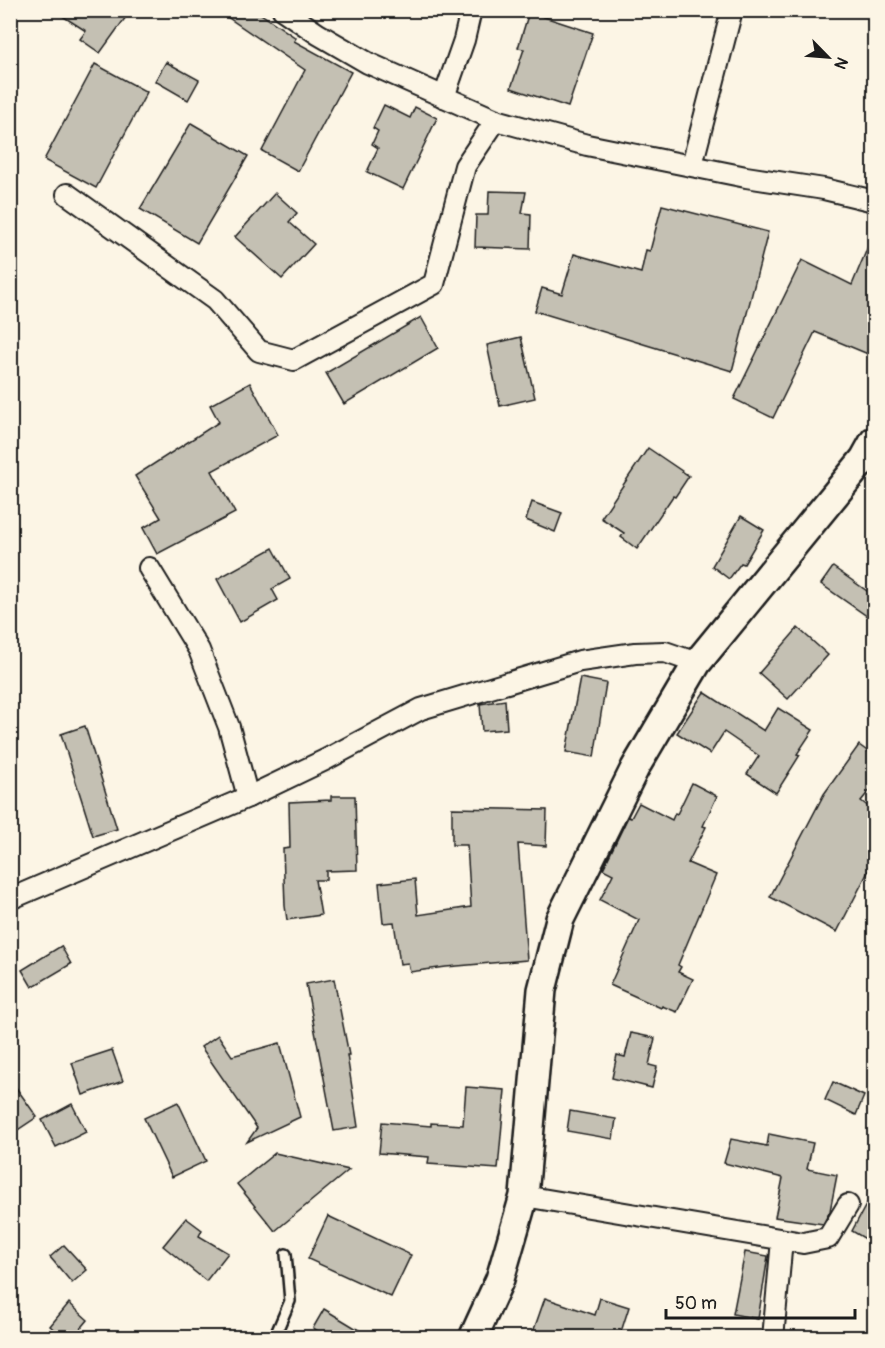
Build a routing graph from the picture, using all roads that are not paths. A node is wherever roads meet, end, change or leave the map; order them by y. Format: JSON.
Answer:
{"nodes":[{"id":1,"x":283,"y":10,"type":"edge"},
{"id":2,"x":471,"y":10,"type":"edge"},
{"id":3,"x":732,"y":10,"type":"edge"},
{"id":4,"x":444,"y":97,"type":"junction"},
{"id":5,"x":496,"y":120,"type":"junction"},
{"id":6,"x":692,"y":165,"type":"junction"},
{"id":7,"x":68,"y":194,"type":"dead end"},
{"id":8,"x":874,"y":201,"type":"edge"},
{"id":9,"x":871,"y":455,"type":"edge"},
{"id":10,"x":149,"y":568,"type":"dead end"},
{"id":11,"x":697,"y":663,"type":"junction"},
{"id":12,"x":248,"y":797,"type":"junction"},
{"id":13,"x":10,"y":898,"type":"edge"},
{"id":14,"x":524,"y":1196,"type":"junction"},
{"id":15,"x":848,"y":1205,"type":"dead end"},
{"id":16,"x":782,"y":1240,"type":"junction"},
{"id":17,"x":286,"y":1254,"type":"dead end"},
{"id":18,"x":274,"y":1338,"type":"edge"},
{"id":19,"x":473,"y":1338,"type":"edge"},
{"id":20,"x":773,"y":1338,"type":"edge"}],
"edges":[{"from":1,"to":4,"type":"street"},
{"from":2,"to":4,"type":"street"},
{"from":3,"to":6,"type":"street"},
{"from":4,"to":5,"type":"street"},
{"from":5,"to":6,"type":"street"},
{"from":5,"to":7,"type":"street"},
{"from":6,"to":8,"type":"street"},
{"from":9,"to":11,"type":"street"},
{"from":10,"to":12,"type":"street"},
{"from":11,"to":12,"type":"street"},
{"from":11,"to":14,"type":"street"},
{"from":12,"to":13,"type":"street"},
{"from":14,"to":16,"type":"street"},
{"from":14,"to":19,"type":"street"},
{"from":15,"to":16,"type":"street"},
{"from":16,"to":20,"type":"street"},
{"from":17,"to":18,"type":"lane"}]}
